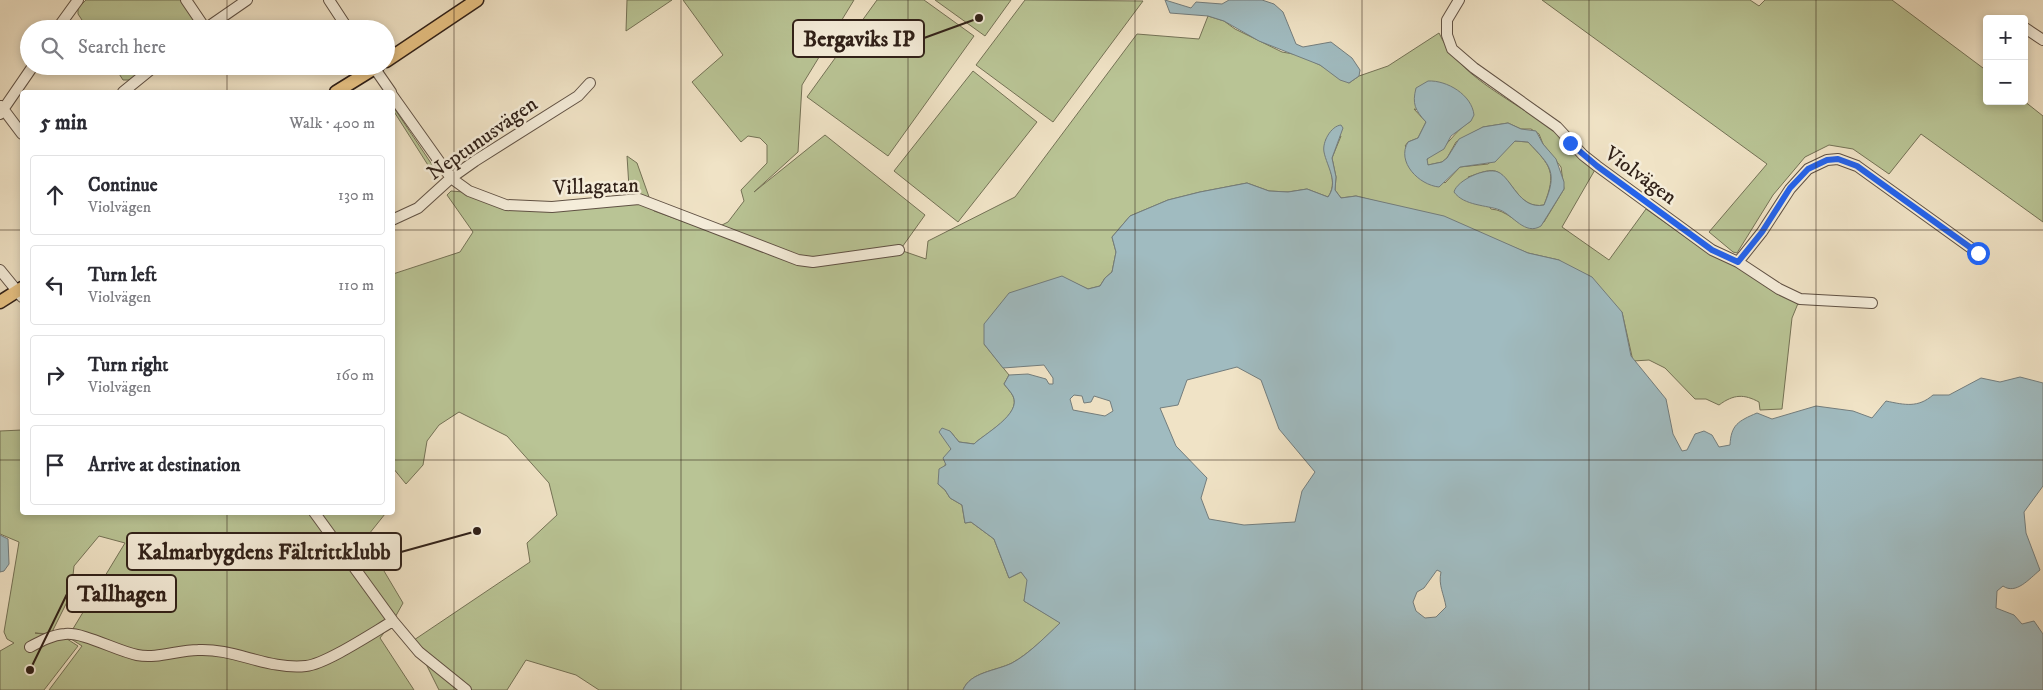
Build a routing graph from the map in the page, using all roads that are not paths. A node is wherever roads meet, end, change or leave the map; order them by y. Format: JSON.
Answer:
{"nodes":[{"id":1,"x":78,"y":0,"type":"edge"},
{"id":2,"x":186,"y":0,"type":"edge"},
{"id":3,"x":247,"y":0,"type":"edge"},
{"id":4,"x":329,"y":0,"type":"edge"},
{"id":5,"x":477,"y":0,"type":"edge"},
{"id":6,"x":1458,"y":0,"type":"edge"},
{"id":7,"x":67,"y":4,"type":"edge"},
{"id":8,"x":61,"y":20,"type":"edge"},
{"id":9,"x":199,"y":20,"type":"edge"},
{"id":10,"x":218,"y":20,"type":"edge"},
{"id":11,"x":342,"y":20,"type":"edge"},
{"id":12,"x":2028,"y":30,"type":"edge"},
{"id":13,"x":2043,"y":40,"type":"edge"},
{"id":14,"x":395,"y":55,"type":"edge"},
{"id":15,"x":26,"y":75,"type":"edge"},
{"id":16,"x":145,"y":75,"type":"edge"},
{"id":17,"x":363,"y":75,"type":"edge"},
{"id":18,"x":380,"y":75,"type":"edge"},
{"id":19,"x":590,"y":83,"type":"dead end"},
{"id":20,"x":126,"y":90,"type":"edge"},
{"id":21,"x":339,"y":90,"type":"edge"},
{"id":22,"x":389,"y":90,"type":"edge"},
{"id":23,"x":395,"y":98,"type":"edge"},
{"id":24,"x":1,"y":110,"type":"edge"},
{"id":25,"x":20,"y":132,"type":"edge"},
{"id":26,"x":451,"y":178,"type":"junction"},
{"id":27,"x":395,"y":219,"type":"edge"},
{"id":28,"x":899,"y":250,"type":"dead end"},
{"id":29,"x":1978,"y":253,"type":"dead end"},
{"id":30,"x":1738,"y":262,"type":"junction"},
{"id":31,"x":0,"y":270,"type":"edge"},
{"id":32,"x":20,"y":291,"type":"edge"},
{"id":33,"x":20,"y":292,"type":"edge"},
{"id":34,"x":0,"y":302,"type":"edge"},
{"id":35,"x":1872,"y":303,"type":"dead end"},
{"id":36,"x":316,"y":515,"type":"edge"},
{"id":37,"x":393,"y":622,"type":"junction"},
{"id":38,"x":30,"y":647,"type":"dead end"},
{"id":39,"x":466,"y":690,"type":"edge"}],
"edges":[{"from":1,"to":7,"type":"street"},
{"from":2,"to":9,"type":"street"},
{"from":3,"to":10,"type":"street"},
{"from":4,"to":11,"type":"street"},
{"from":5,"to":14,"type":"main road"},
{"from":6,"to":30,"type":"street","name":"Violvägen"},
{"from":7,"to":8,"type":"street"},
{"from":12,"to":13,"type":"street"},
{"from":15,"to":24,"type":"street"},
{"from":16,"to":20,"type":"street"},
{"from":17,"to":21,"type":"main road"},
{"from":18,"to":22,"type":"street","name":"Villagatan"},
{"from":19,"to":26,"type":"street","name":"Neptunusvägen"},
{"from":23,"to":26,"type":"street","name":"Villagatan"},
{"from":24,"to":25,"type":"street"},
{"from":26,"to":27,"type":"street","name":"Neptunusvägen"},
{"from":26,"to":28,"type":"street","name":"Villagatan"},
{"from":29,"to":30,"type":"street"},
{"from":30,"to":35,"type":"street","name":"Violvägen"},
{"from":31,"to":32,"type":"street"},
{"from":33,"to":34,"type":"main road"},
{"from":36,"to":37,"type":"street"},
{"from":37,"to":38,"type":"street"},
{"from":37,"to":39,"type":"street"}]}
